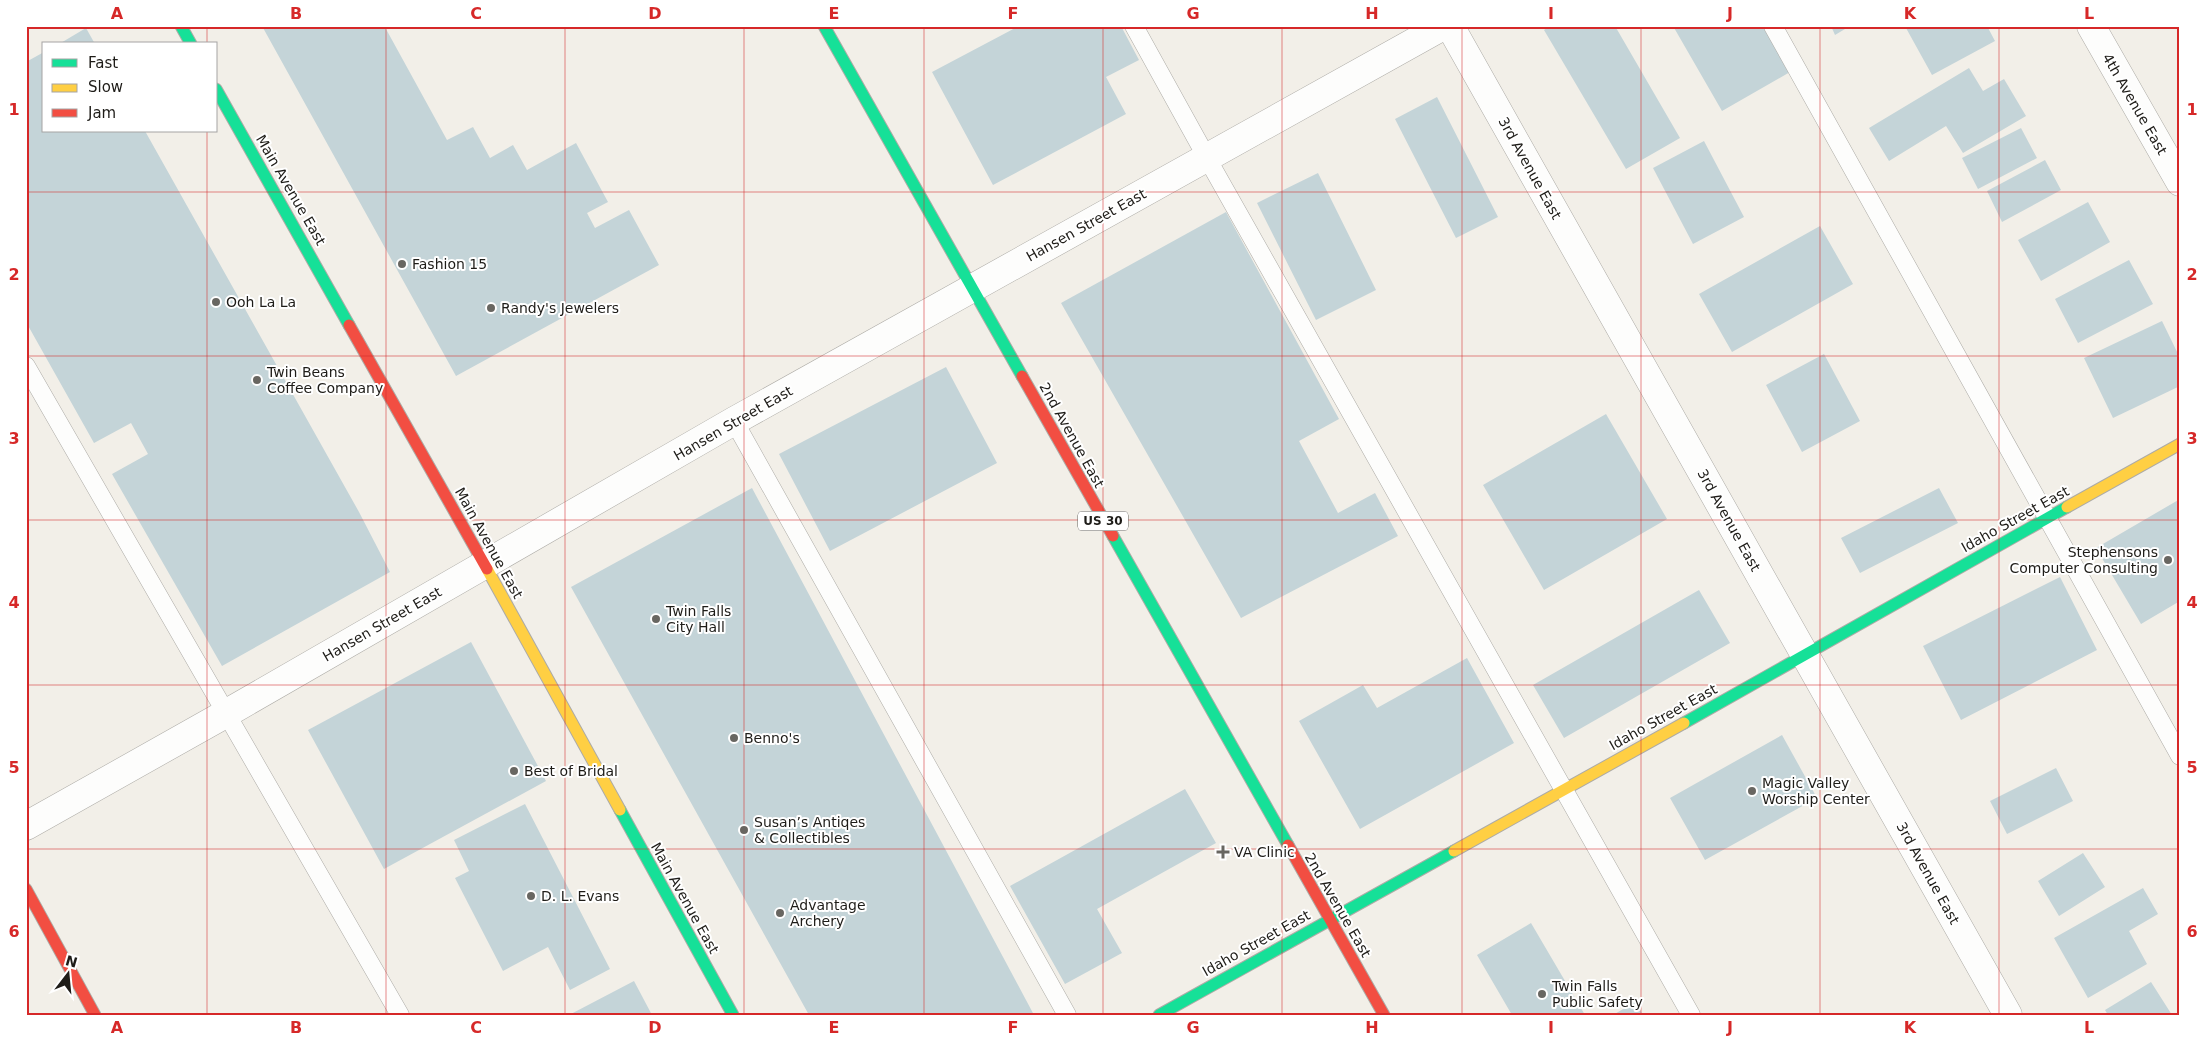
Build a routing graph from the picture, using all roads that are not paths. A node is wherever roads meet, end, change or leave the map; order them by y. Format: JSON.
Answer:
{"nodes":[{"id":1,"x":181,"y":26,"type":"edge"},
{"id":2,"x":824,"y":26,"type":"edge"},
{"id":3,"x":1134,"y":26,"type":"edge"},
{"id":4,"x":1443,"y":26,"type":"edge"},
{"id":5,"x":1450,"y":26,"type":"edge"},
{"id":6,"x":1773,"y":26,"type":"edge"},
{"id":7,"x":2091,"y":26,"type":"edge"},
{"id":8,"x":190,"y":42,"type":"edge"},
{"id":9,"x":218,"y":93,"type":"edge"},
{"id":10,"x":1207,"y":158,"type":"junction"},
{"id":11,"x":2180,"y":182,"type":"edge"},
{"id":12,"x":972,"y":289,"type":"junction"},
{"id":13,"x":26,"y":366,"type":"edge"},
{"id":14,"x":734,"y":421,"type":"junction"},
{"id":15,"x":2180,"y":444,"type":"edge"},
{"id":16,"x":2046,"y":519,"type":"junction"},
{"id":17,"x":485,"y":565,"type":"junction"},
{"id":18,"x":1804,"y":654,"type":"junction"},
{"id":19,"x":227,"y":713,"type":"junction"},
{"id":20,"x":2180,"y":756,"type":"edge"},
{"id":21,"x":1564,"y":789,"type":"junction"},
{"id":22,"x":26,"y":826,"type":"edge"},
{"id":23,"x":26,"y":889,"type":"edge"},
{"id":24,"x":1328,"y":920,"type":"junction"},
{"id":25,"x":96,"y":1015,"type":"edge"},
{"id":26,"x":400,"y":1015,"type":"edge"},
{"id":27,"x":732,"y":1015,"type":"edge"},
{"id":28,"x":1067,"y":1015,"type":"edge"},
{"id":29,"x":1159,"y":1015,"type":"edge"},
{"id":30,"x":1384,"y":1015,"type":"edge"},
{"id":31,"x":1691,"y":1015,"type":"edge"},
{"id":32,"x":2008,"y":1015,"type":"edge"}],
"edges":[{"from":1,"to":8,"type":"street"},
{"from":2,"to":12,"type":"street","name":"2nd Avenue East","number":"US 30"},
{"from":3,"to":10,"type":"lane"},
{"from":4,"to":10,"type":"street","name":"Hansen Street East"},
{"from":5,"to":18,"type":"street","name":"3rd Avenue East"},
{"from":6,"to":16,"type":"lane"},
{"from":7,"to":11,"type":"street","name":"4th Avenue East"},
{"from":9,"to":17,"type":"street","name":"Main Avenue East"},
{"from":10,"to":12,"type":"street","name":"Hansen Street East"},
{"from":10,"to":21,"type":"lane"},
{"from":12,"to":14,"type":"street","name":"Hansen Street East"},
{"from":12,"to":24,"type":"street","name":"2nd Avenue East","number":"US 30"},
{"from":13,"to":19,"type":"lane"},
{"from":14,"to":17,"type":"street","name":"Hansen Street East"},
{"from":14,"to":28,"type":"lane"},
{"from":15,"to":16,"type":"street","name":"Idaho Street East"},
{"from":16,"to":18,"type":"street","name":"Idaho Street East"},
{"from":16,"to":20,"type":"lane"},
{"from":17,"to":19,"type":"street","name":"Hansen Street East"},
{"from":17,"to":27,"type":"street","name":"Main Avenue East"},
{"from":18,"to":21,"type":"street","name":"Idaho Street East"},
{"from":18,"to":32,"type":"street","name":"3rd Avenue East"},
{"from":19,"to":22,"type":"street","name":"Hansen Street East"},
{"from":19,"to":26,"type":"lane"},
{"from":21,"to":24,"type":"street","name":"Idaho Street East"},
{"from":21,"to":31,"type":"lane"},
{"from":23,"to":25,"type":"street"},
{"from":24,"to":29,"type":"street","name":"Idaho Street East"},
{"from":24,"to":30,"type":"street","name":"2nd Avenue East","number":"US 30"}]}
